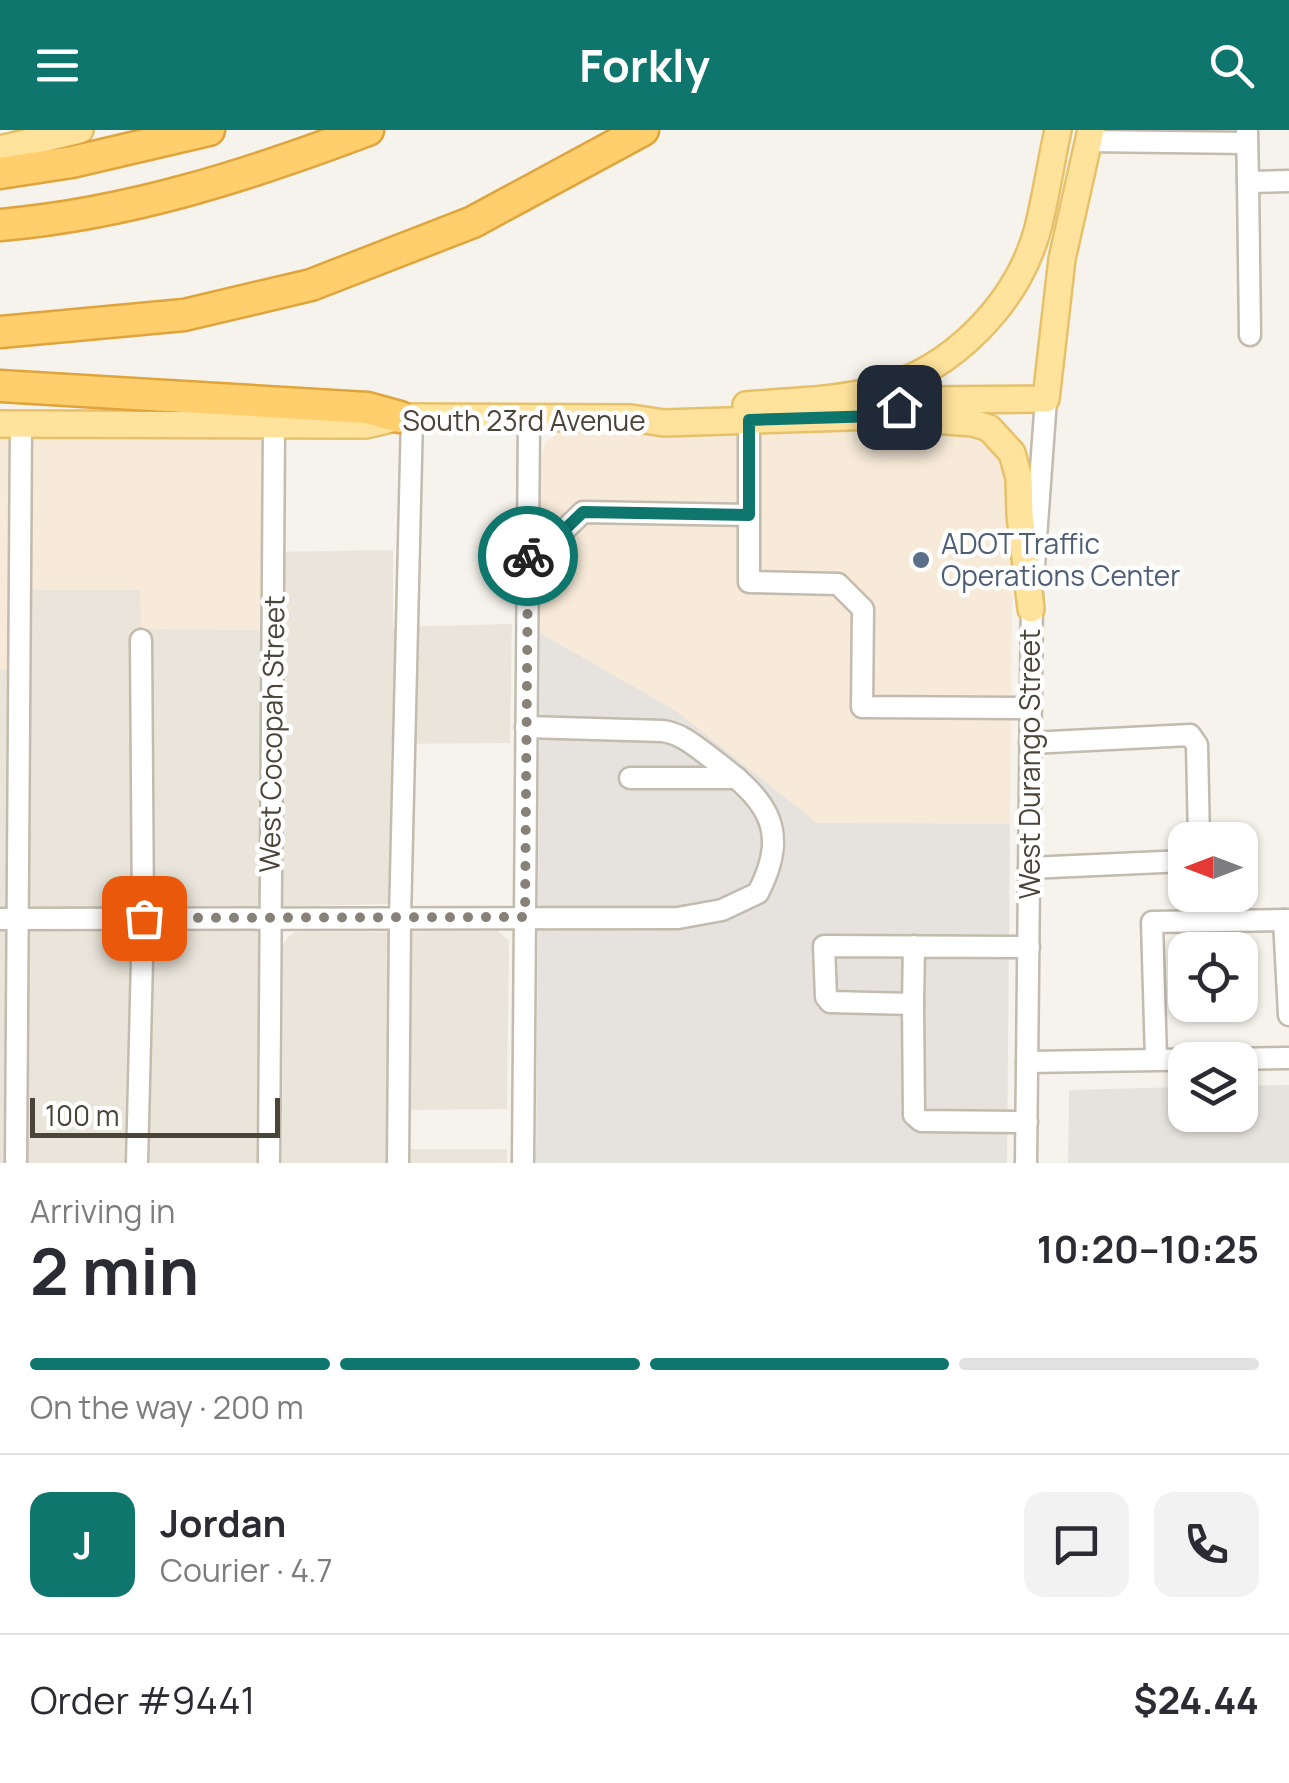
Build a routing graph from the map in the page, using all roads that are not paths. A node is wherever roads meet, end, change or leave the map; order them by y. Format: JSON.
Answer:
{"nodes":[{"id":1,"x":80,"y":130,"type":"edge"},
{"id":2,"x":209,"y":130,"type":"edge"},
{"id":3,"x":368,"y":130,"type":"edge"},
{"id":4,"x":643,"y":130,"type":"edge"},
{"id":5,"x":1058,"y":130,"type":"edge"},
{"id":6,"x":1090,"y":135,"type":"edge"},
{"id":7,"x":1247,"y":137,"type":"edge"},
{"id":8,"x":0,"y":149,"type":"edge"},
{"id":9,"x":0,"y":173,"type":"edge"},
{"id":10,"x":1289,"y":181,"type":"edge"},
{"id":11,"x":1248,"y":182,"type":"junction"},
{"id":12,"x":0,"y":225,"type":"edge"},
{"id":13,"x":0,"y":332,"type":"edge"},
{"id":14,"x":1250,"y":335,"type":"dead end"},
{"id":15,"x":0,"y":386,"type":"edge"},
{"id":16,"x":1046,"y":399,"type":"junction"},
{"id":17,"x":878,"y":416,"type":"junction"},
{"id":18,"x":406,"y":417,"type":"junction"},
{"id":19,"x":631,"y":418,"type":"junction"},
{"id":20,"x":529,"y":419,"type":"junction"},
{"id":21,"x":749,"y":420,"type":"junction"},
{"id":22,"x":10,"y":424,"type":"edge"},
{"id":23,"x":274,"y":426,"type":"junction"},
{"id":24,"x":749,"y":515,"type":"junction"},
{"id":25,"x":528,"y":536,"type":"junction"},
{"id":26,"x":1031,"y":609,"type":"junction"},
{"id":27,"x":141,"y":640,"type":"dead end"},
{"id":28,"x":1030,"y":708,"type":"junction"},
{"id":29,"x":526,"y":727,"type":"junction"},
{"id":30,"x":1030,"y":743,"type":"junction"},
{"id":31,"x":630,"y":778,"type":"dead end"},
{"id":32,"x":737,"y":778,"type":"junction"},
{"id":33,"x":1199,"y":822,"type":"edge"},
{"id":34,"x":1168,"y":863,"type":"edge"},
{"id":35,"x":1029,"y":868,"type":"junction"},
{"id":36,"x":525,"y":917,"type":"junction"},
{"id":37,"x":144,"y":918,"type":"junction"},
{"id":38,"x":270,"y":918,"type":"junction"},
{"id":39,"x":8,"y":919,"type":"edge"},
{"id":40,"x":400,"y":919,"type":"junction"},
{"id":41,"x":1287,"y":920,"type":"edge"},
{"id":42,"x":914,"y":946,"type":"junction"},
{"id":43,"x":1029,"y":947,"type":"junction"},
{"id":44,"x":913,"y":1004,"type":"junction"},
{"id":45,"x":1289,"y":1015,"type":"edge"},
{"id":46,"x":1289,"y":1058,"type":"edge"},
{"id":47,"x":1156,"y":1059,"type":"junction"},
{"id":48,"x":1027,"y":1062,"type":"junction"},
{"id":49,"x":1027,"y":1122,"type":"junction"},
{"id":50,"x":16,"y":1163,"type":"edge"},
{"id":51,"x":137,"y":1163,"type":"edge"},
{"id":52,"x":269,"y":1163,"type":"edge"},
{"id":53,"x":398,"y":1163,"type":"edge"},
{"id":54,"x":523,"y":1163,"type":"edge"},
{"id":55,"x":1026,"y":1163,"type":"edge"}],
"edges":[{"from":1,"to":8,"type":"main road"},
{"from":2,"to":9,"type":"highway"},
{"from":3,"to":12,"type":"highway"},
{"from":4,"to":13,"type":"highway"},
{"from":5,"to":19,"type":"main road"},
{"from":6,"to":7,"type":"street"},
{"from":6,"to":16,"type":"main road","name":"West Durango Street"},
{"from":7,"to":11,"type":"street"},
{"from":10,"to":11,"type":"street"},
{"from":11,"to":14,"type":"street"},
{"from":15,"to":18,"type":"highway"},
{"from":16,"to":17,"type":"main road","name":"South 23rd Avenue"},
{"from":16,"to":26,"type":"street","name":"West Durango Street"},
{"from":17,"to":21,"type":"main road","name":"South 23rd Avenue"},
{"from":17,"to":26,"type":"main road"},
{"from":18,"to":20,"type":"main road","name":"South 23rd Avenue"},
{"from":18,"to":23,"type":"main road","name":"South 23rd Avenue"},
{"from":18,"to":40,"type":"street"},
{"from":19,"to":20,"type":"main road","name":"South 23rd Avenue"},
{"from":19,"to":21,"type":"main road","name":"South 23rd Avenue"},
{"from":20,"to":25,"type":"street"},
{"from":21,"to":24,"type":"street"},
{"from":22,"to":23,"type":"main road","name":"South 23rd Avenue"},
{"from":22,"to":39,"type":"street"},
{"from":23,"to":38,"type":"street","name":"West Cocopah Street"},
{"from":24,"to":25,"type":"street"},
{"from":24,"to":28,"type":"street"},
{"from":25,"to":29,"type":"street"},
{"from":26,"to":28,"type":"street","name":"West Durango Street"},
{"from":27,"to":37,"type":"street"},
{"from":28,"to":30,"type":"street","name":"West Durango Street"},
{"from":29,"to":32,"type":"street"},
{"from":29,"to":36,"type":"street"},
{"from":30,"to":33,"type":"street"},
{"from":30,"to":35,"type":"street","name":"West Durango Street"},
{"from":31,"to":32,"type":"street"},
{"from":32,"to":36,"type":"street"},
{"from":34,"to":35,"type":"street"},
{"from":35,"to":43,"type":"street","name":"West Durango Street"},
{"from":36,"to":40,"type":"street"},
{"from":36,"to":54,"type":"street"},
{"from":37,"to":38,"type":"street"},
{"from":37,"to":39,"type":"street"},
{"from":37,"to":51,"type":"street"},
{"from":38,"to":40,"type":"street"},
{"from":38,"to":52,"type":"street","name":"West Cocopah Street"},
{"from":39,"to":50,"type":"street"},
{"from":40,"to":53,"type":"street"},
{"from":41,"to":45,"type":"street"},
{"from":41,"to":47,"type":"street"},
{"from":42,"to":43,"type":"street"},
{"from":42,"to":44,"type":"street"},
{"from":42,"to":44,"type":"street"},
{"from":43,"to":48,"type":"street","name":"West Durango Street"},
{"from":44,"to":49,"type":"street"},
{"from":46,"to":47,"type":"street"},
{"from":47,"to":48,"type":"street"},
{"from":48,"to":49,"type":"street","name":"West Durango Street"},
{"from":49,"to":55,"type":"street","name":"West Durango Street"}]}
